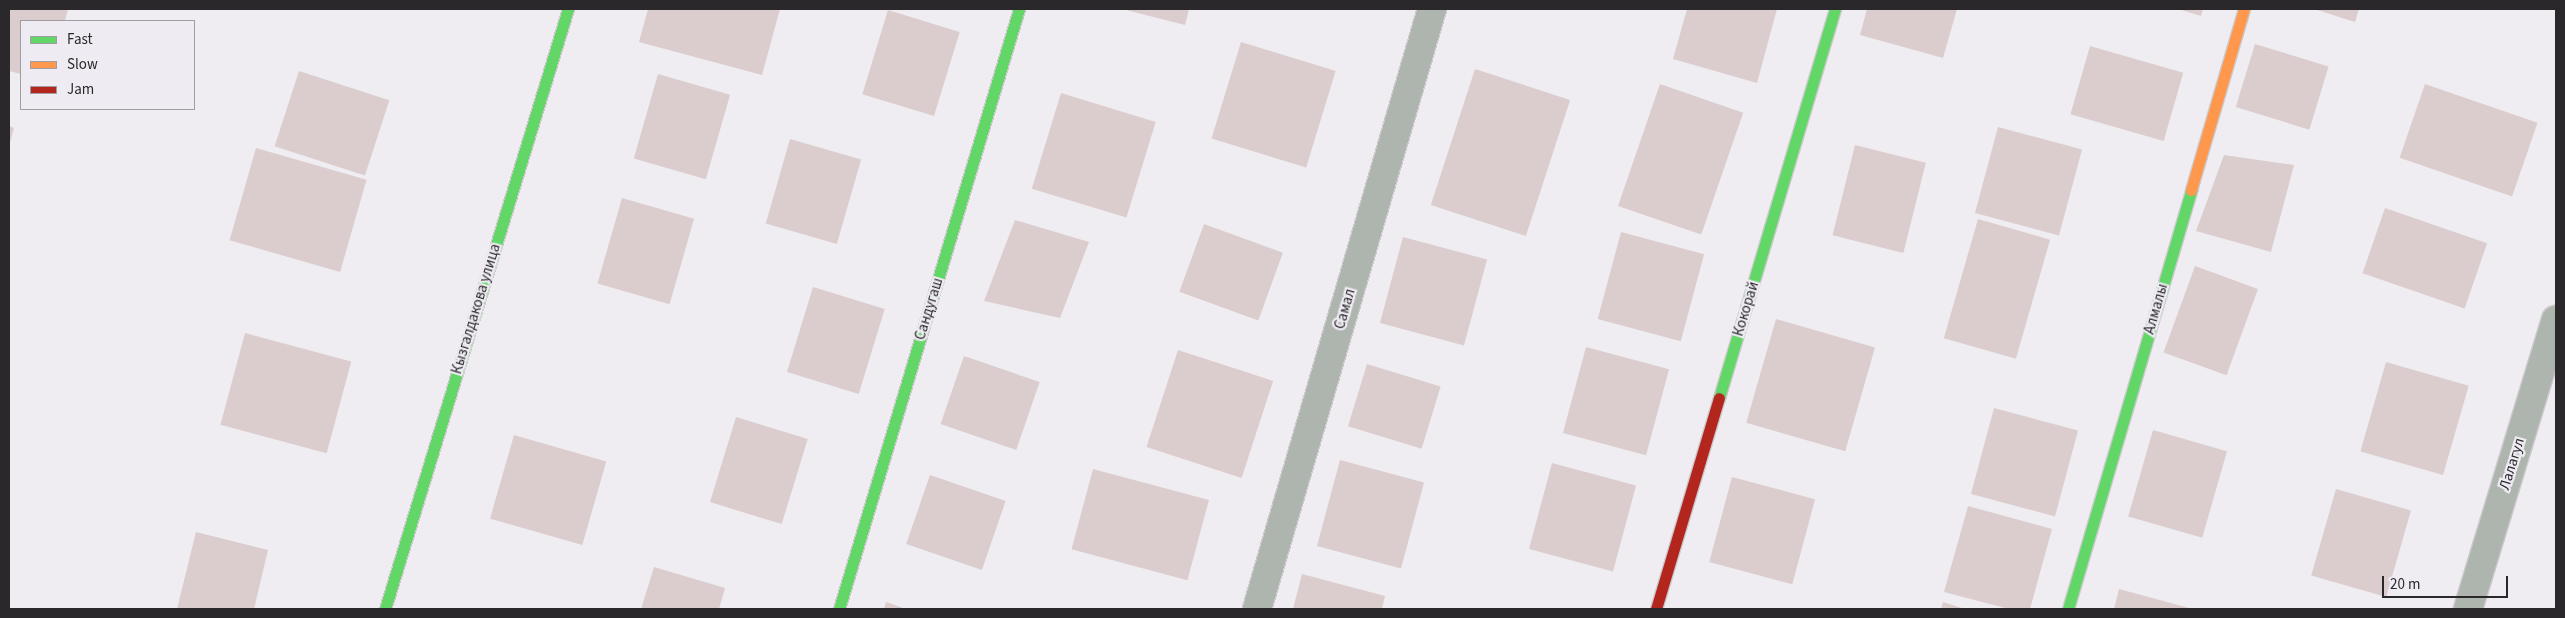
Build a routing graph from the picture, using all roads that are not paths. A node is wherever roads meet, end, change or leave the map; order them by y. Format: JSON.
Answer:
{"nodes":[{"id":1,"x":568,"y":9,"type":"edge"},
{"id":2,"x":1019,"y":9,"type":"edge"},
{"id":3,"x":1432,"y":9,"type":"edge"},
{"id":4,"x":1835,"y":9,"type":"edge"},
{"id":5,"x":2244,"y":9,"type":"edge"},
{"id":6,"x":2556,"y":320,"type":"edge"},
{"id":7,"x":385,"y":609,"type":"edge"},
{"id":8,"x":839,"y":609,"type":"edge"},
{"id":9,"x":1257,"y":609,"type":"edge"},
{"id":10,"x":1656,"y":609,"type":"edge"},
{"id":11,"x":2068,"y":609,"type":"edge"},
{"id":12,"x":2468,"y":609,"type":"edge"}],
"edges":[{"from":1,"to":7,"type":"street","name":"Кызгалдакова улица"},
{"from":2,"to":8,"type":"street","name":"Сандугаш"},
{"from":3,"to":9,"type":"street","name":"Самал"},
{"from":4,"to":10,"type":"street","name":"Кокорай"},
{"from":5,"to":11,"type":"street","name":"Алмалы"},
{"from":6,"to":12,"type":"street","name":"Лалагул"}]}
